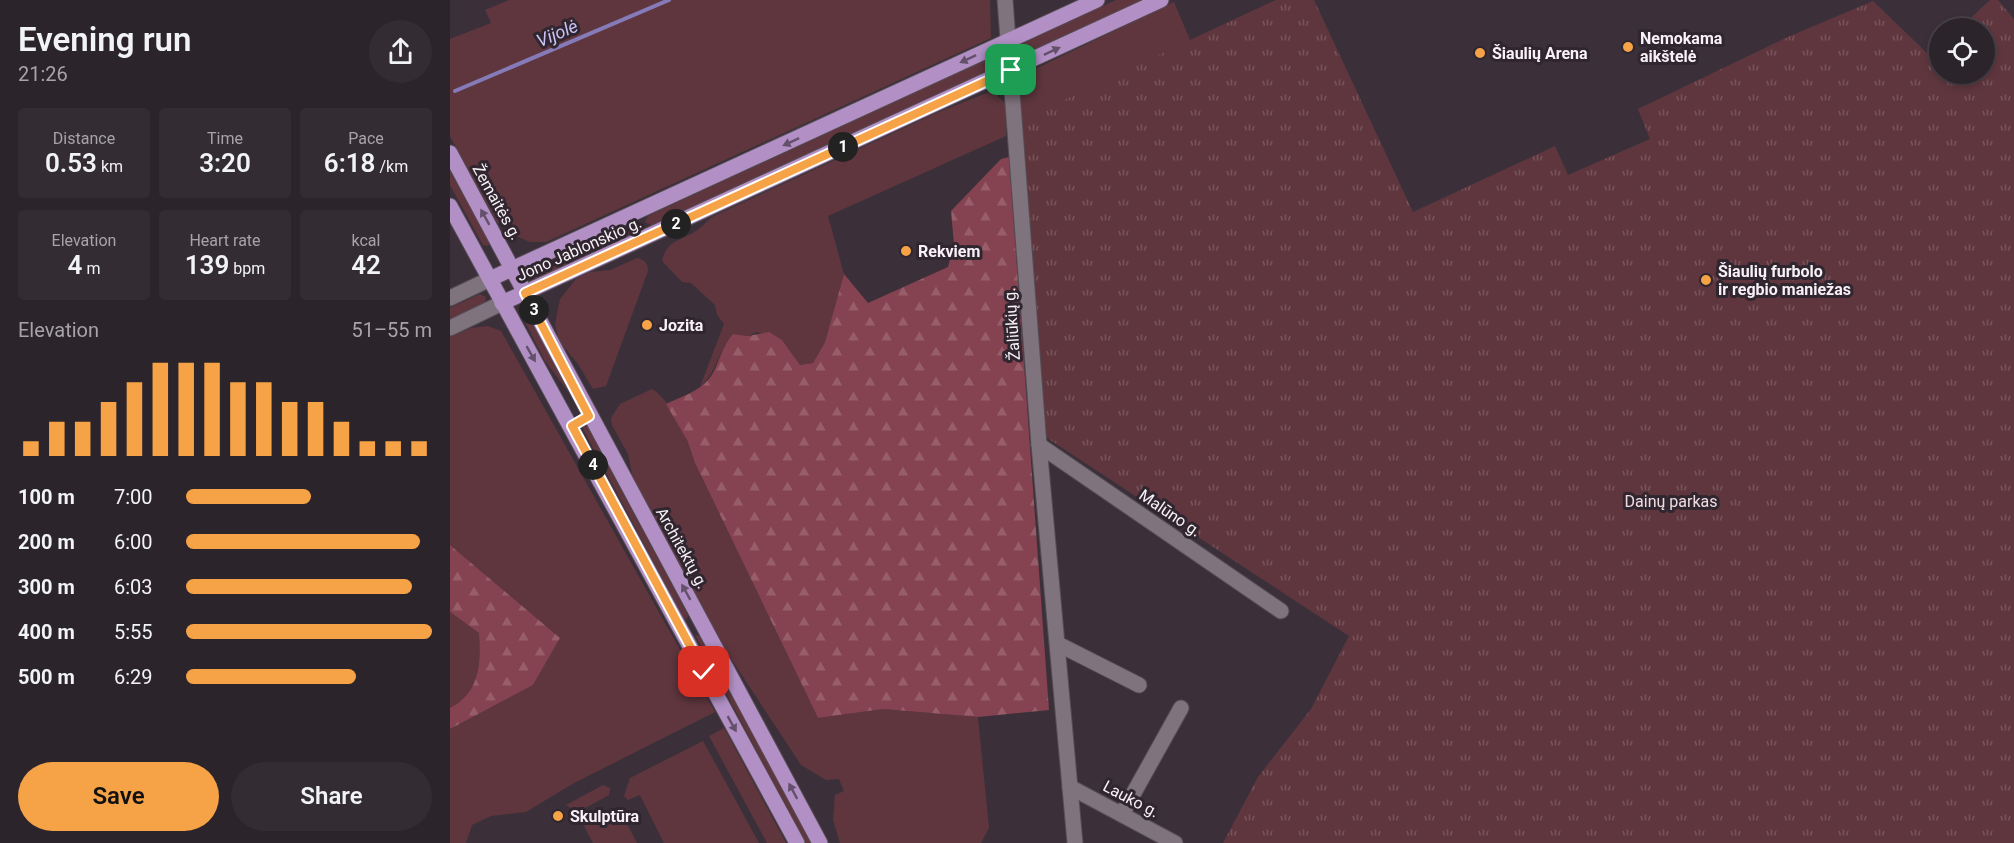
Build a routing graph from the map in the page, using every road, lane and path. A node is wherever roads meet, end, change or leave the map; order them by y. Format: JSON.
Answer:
{"nodes":[{"id":1,"x":1005,"y":0,"type":"edge"},
{"id":2,"x":1097,"y":0,"type":"edge"},
{"id":3,"x":1161,"y":0,"type":"edge"},
{"id":4,"x":1008,"y":40,"type":"junction"},
{"id":5,"x":1011,"y":70,"type":"junction"},
{"id":6,"x":450,"y":153,"type":"edge"},
{"id":7,"x":450,"y":206,"type":"edge"},
{"id":8,"x":513,"y":269,"type":"junction"},
{"id":9,"x":490,"y":279,"type":"junction"},
{"id":10,"x":525,"y":293,"type":"junction"},
{"id":11,"x":450,"y":298,"type":"edge"},
{"id":12,"x":502,"y":303,"type":"junction"},
{"id":13,"x":450,"y":328,"type":"edge"},
{"id":14,"x":589,"y":416,"type":"junction"},
{"id":15,"x":572,"y":426,"type":"junction"},
{"id":16,"x":1039,"y":445,"type":"junction"},
{"id":17,"x":1281,"y":611,"type":"dead end"},
{"id":18,"x":701,"y":620,"type":"junction"},
{"id":19,"x":682,"y":631,"type":"junction"},
{"id":20,"x":1058,"y":644,"type":"junction"},
{"id":21,"x":1139,"y":685,"type":"dead end"},
{"id":22,"x":1181,"y":708,"type":"dead end"},
{"id":23,"x":1070,"y":787,"type":"junction"},
{"id":24,"x":1122,"y":814,"type":"junction"},
{"id":25,"x":797,"y":843,"type":"edge"},
{"id":26,"x":820,"y":843,"type":"edge"},
{"id":27,"x":1076,"y":843,"type":"edge"},
{"id":28,"x":1175,"y":843,"type":"edge"}],
"edges":[{"from":1,"to":4,"type":"street","name":"Žaliūkių g."},
{"from":2,"to":4,"type":"main road","name":"Jono Jablonskio g."},
{"from":5,"to":3,"type":"main road","name":"Jono Jablonskio g.","one_way":true},
{"from":4,"to":5,"type":"street","name":"Žaliūkių g."},
{"from":4,"to":8,"type":"main road","name":"Jono Jablonskio g.","one_way":true},
{"from":5,"to":10,"type":"main road","name":"Jono Jablonskio g."},
{"from":5,"to":16,"type":"street","name":"Žaliūkių g."},
{"from":8,"to":6,"type":"main road","name":"Žemaitės g.","one_way":true},
{"from":7,"to":9,"type":"main road"},
{"from":8,"to":9,"type":"main road","name":"Jono Jablonskio g."},
{"from":8,"to":10,"type":"main road","name":"Architektų g."},
{"from":9,"to":11,"type":"street"},
{"from":9,"to":12,"type":"main road"},
{"from":10,"to":12,"type":"main road","name":"Jono Jablonskio g."},
{"from":10,"to":14,"type":"main road","name":"Architektų g."},
{"from":12,"to":13,"type":"street"},
{"from":12,"to":15,"type":"main road","one_way":true},
{"from":14,"to":15,"type":"main road"},
{"from":18,"to":14,"type":"main road","name":"Architektų g.","one_way":true},
{"from":15,"to":19,"type":"main road"},
{"from":16,"to":17,"type":"street","name":"Malūno g."},
{"from":16,"to":20,"type":"street","name":"Žaliūkių g."},
{"from":18,"to":19,"type":"main road"},
{"from":26,"to":18,"type":"main road","name":"Architektų g.","one_way":true},
{"from":19,"to":25,"type":"main road","one_way":true},
{"from":20,"to":21,"type":"street"},
{"from":20,"to":23,"type":"street","name":"Žaliūkių g."},
{"from":22,"to":24,"type":"street"},
{"from":23,"to":24,"type":"street","name":"Lauko g."},
{"from":23,"to":27,"type":"street","name":"Žaliūkių g."},
{"from":24,"to":28,"type":"street","name":"Lauko g."}]}
